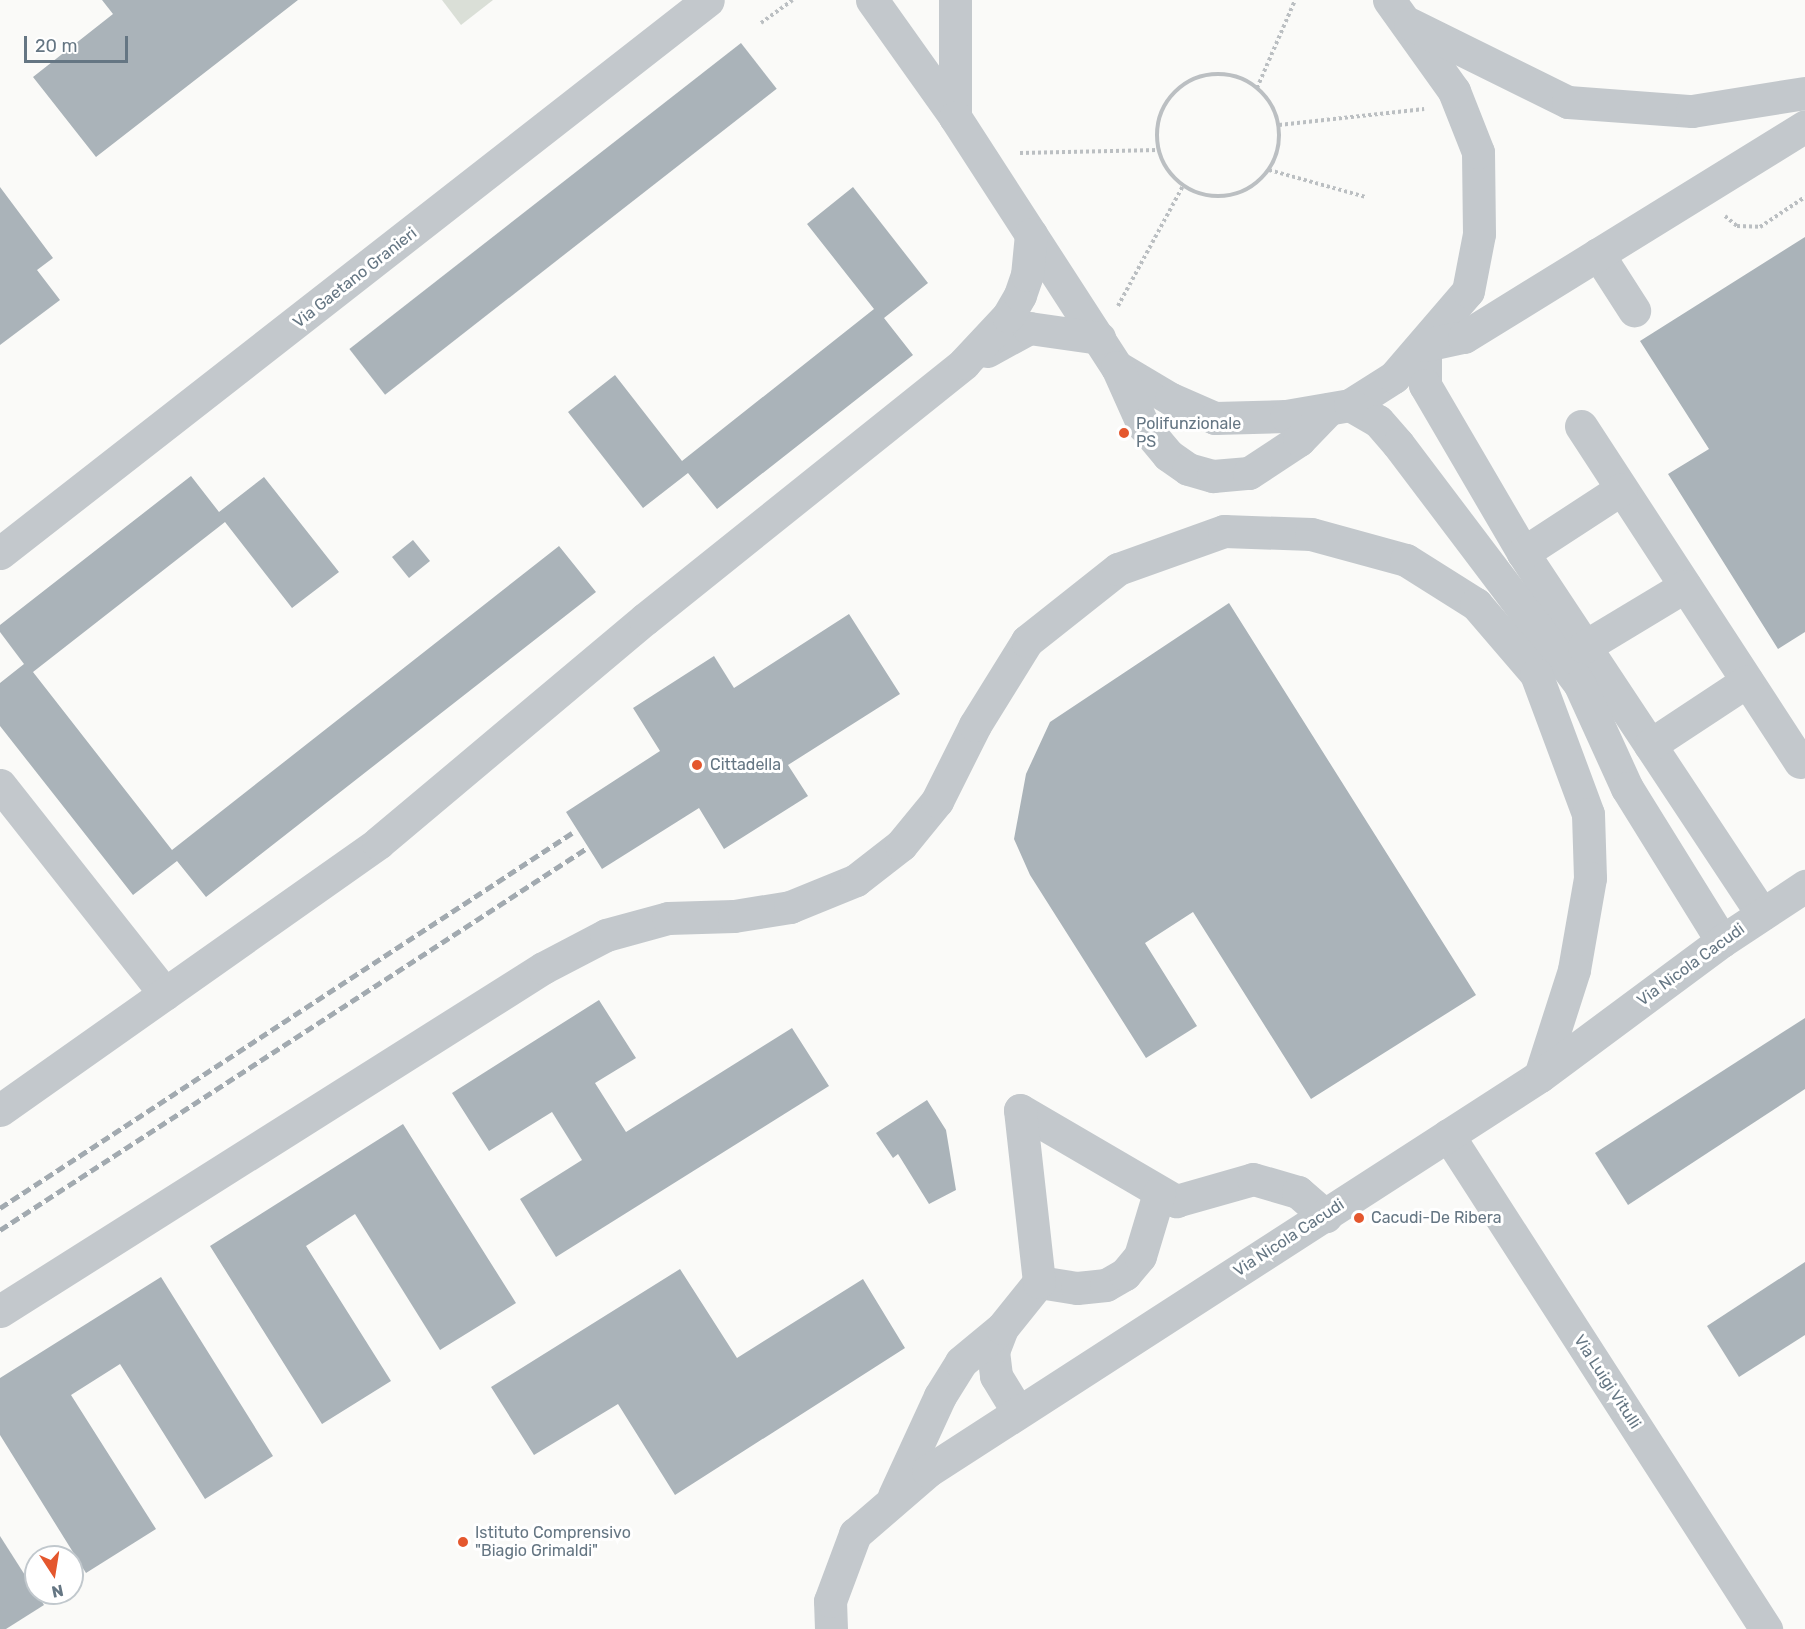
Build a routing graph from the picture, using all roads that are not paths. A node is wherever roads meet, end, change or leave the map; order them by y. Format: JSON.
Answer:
{"nodes":[{"id":1,"x":708,"y":0,"type":"edge"},
{"id":2,"x":872,"y":0,"type":"edge"},
{"id":3,"x":955,"y":0,"type":"edge"},
{"id":4,"x":1398,"y":11,"type":"edge"},
{"id":5,"x":1805,"y":93,"type":"edge"},
{"id":6,"x":955,"y":117,"type":"junction"},
{"id":7,"x":1805,"y":126,"type":"edge"},
{"id":8,"x":1031,"y":234,"type":"junction"},
{"id":9,"x":1598,"y":254,"type":"junction"},
{"id":10,"x":1634,"y":310,"type":"dead end"},
{"id":11,"x":1106,"y":327,"type":"junction"},
{"id":12,"x":1425,"y":345,"type":"junction"},
{"id":13,"x":964,"y":363,"type":"junction"},
{"id":14,"x":1117,"y":367,"type":"junction"},
{"id":15,"x":1339,"y":407,"type":"junction"},
{"id":16,"x":1581,"y":426,"type":"dead end"},
{"id":17,"x":1621,"y":489,"type":"junction"},
{"id":18,"x":0,"y":553,"type":"edge"},
{"id":19,"x":1523,"y":554,"type":"junction"},
{"id":20,"x":1685,"y":586,"type":"junction"},
{"id":21,"x":1584,"y":647,"type":"junction"},
{"id":22,"x":1747,"y":681,"type":"junction"},
{"id":23,"x":1650,"y":745,"type":"junction"},
{"id":24,"x":1800,"y":762,"type":"dead end"},
{"id":25,"x":0,"y":785,"type":"edge"},
{"id":26,"x":1805,"y":886,"type":"edge"},
{"id":27,"x":1762,"y":914,"type":"junction"},
{"id":28,"x":1722,"y":941,"type":"junction"},
{"id":29,"x":165,"y":994,"type":"junction"},
{"id":30,"x":1540,"y":1076,"type":"junction"},
{"id":31,"x":0,"y":1110,"type":"edge"},
{"id":32,"x":1448,"y":1135,"type":"junction"},
{"id":33,"x":1159,"y":1193,"type":"junction"},
{"id":34,"x":1326,"y":1216,"type":"junction"},
{"id":35,"x":1039,"y":1282,"type":"junction"},
{"id":36,"x":0,"y":1311,"type":"edge"},
{"id":37,"x":1002,"y":1328,"type":"junction"},
{"id":38,"x":1018,"y":1412,"type":"junction"},
{"id":39,"x":890,"y":1503,"type":"junction"},
{"id":40,"x":831,"y":1629,"type":"edge"},
{"id":41,"x":1766,"y":1629,"type":"edge"}],
"edges":[{"from":1,"to":18,"type":"street","name":"Via Gaetano Granieri"},
{"from":2,"to":6,"type":"street"},
{"from":3,"to":6,"type":"street"},
{"from":4,"to":5,"type":"street"},
{"from":4,"to":12,"type":"street"},
{"from":6,"to":8,"type":"street"},
{"from":7,"to":9,"type":"street"},
{"from":8,"to":11,"type":"street"},
{"from":8,"to":13,"type":"street"},
{"from":9,"to":10,"type":"street"},
{"from":9,"to":12,"type":"street"},
{"from":11,"to":13,"type":"street"},
{"from":11,"to":14,"type":"street"},
{"from":12,"to":15,"type":"street"},
{"from":12,"to":19,"type":"street"},
{"from":13,"to":29,"type":"street"},
{"from":14,"to":15,"type":"street"},
{"from":14,"to":15,"type":"street"},
{"from":15,"to":28,"type":"street"},
{"from":16,"to":17,"type":"street"},
{"from":17,"to":19,"type":"street"},
{"from":17,"to":20,"type":"street"},
{"from":19,"to":21,"type":"street"},
{"from":20,"to":21,"type":"street"},
{"from":20,"to":22,"type":"street"},
{"from":21,"to":23,"type":"street"},
{"from":22,"to":23,"type":"street"},
{"from":22,"to":24,"type":"street"},
{"from":23,"to":27,"type":"street"},
{"from":25,"to":29,"type":"street"},
{"from":26,"to":27,"type":"street","name":"Via Nicola Cacudi"},
{"from":27,"to":28,"type":"street","name":"Via Nicola Cacudi"},
{"from":28,"to":30,"type":"street","name":"Via Nicola Cacudi"},
{"from":29,"to":31,"type":"street"},
{"from":30,"to":32,"type":"street","name":"Via Nicola Cacudi"},
{"from":30,"to":36,"type":"street"},
{"from":32,"to":34,"type":"street","name":"Via Nicola Cacudi"},
{"from":32,"to":41,"type":"street","name":"Via Luigi Vitulli"},
{"from":33,"to":34,"type":"street"},
{"from":33,"to":35,"type":"street"},
{"from":33,"to":35,"type":"street"},
{"from":34,"to":38,"type":"street","name":"Via Nicola Cacudi"},
{"from":35,"to":37,"type":"street"},
{"from":37,"to":38,"type":"street"},
{"from":37,"to":39,"type":"street"},
{"from":38,"to":39,"type":"street","name":"Via Nicola Cacudi"},
{"from":39,"to":40,"type":"street","name":"Via Nicola Cacudi"}]}
